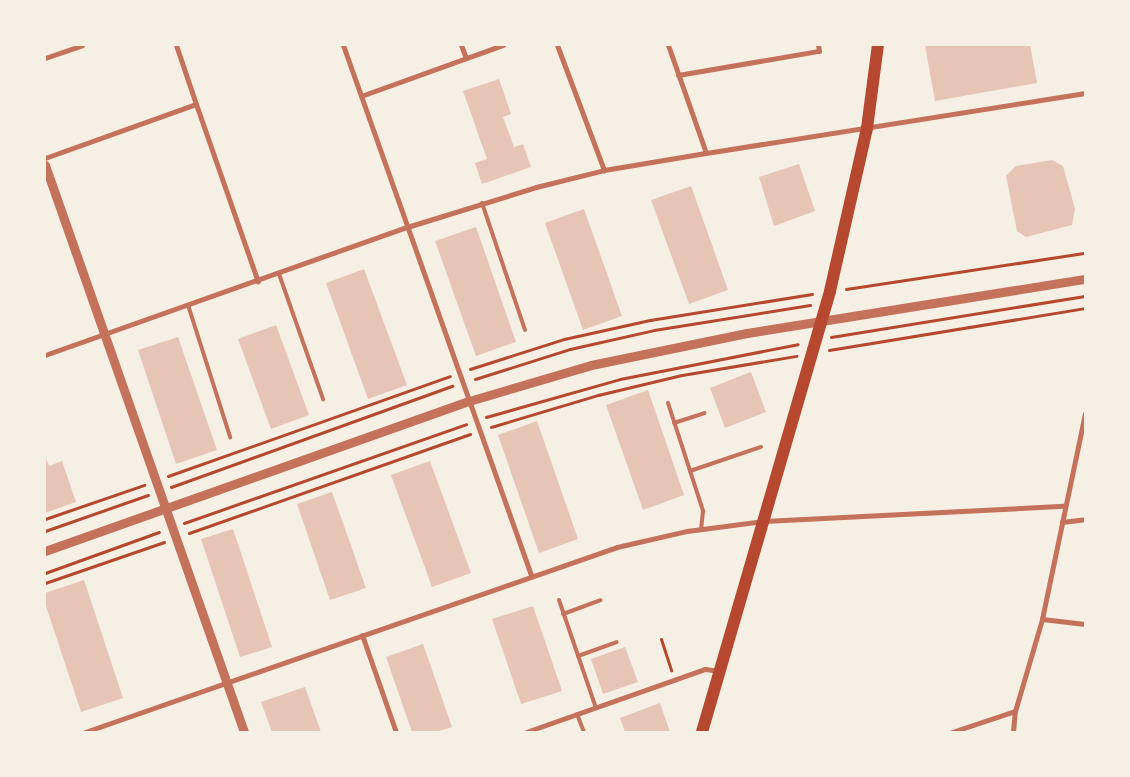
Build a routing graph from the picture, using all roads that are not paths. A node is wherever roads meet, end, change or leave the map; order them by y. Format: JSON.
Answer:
{"nodes":[{"id":1,"x":82,"y":45,"type":"edge"},
{"id":2,"x":176,"y":45,"type":"edge"},
{"id":3,"x":343,"y":45,"type":"edge"},
{"id":4,"x":462,"y":45,"type":"edge"},
{"id":5,"x":503,"y":45,"type":"edge"},
{"id":6,"x":557,"y":45,"type":"edge"},
{"id":7,"x":668,"y":45,"type":"edge"},
{"id":8,"x":818,"y":45,"type":"edge"},
{"id":9,"x":878,"y":45,"type":"edge"},
{"id":10,"x":68,"y":47,"type":"edge"},
{"id":11,"x":45,"y":58,"type":"edge"},
{"id":12,"x":466,"y":58,"type":"junction"},
{"id":13,"x":678,"y":75,"type":"junction"},
{"id":14,"x":1085,"y":93,"type":"edge"},
{"id":15,"x":361,"y":96,"type":"junction"},
{"id":16,"x":196,"y":104,"type":"junction"},
{"id":17,"x":867,"y":128,"type":"junction"},
{"id":18,"x":706,"y":153,"type":"junction"},
{"id":19,"x":45,"y":158,"type":"edge"},
{"id":20,"x":45,"y":165,"type":"edge"},
{"id":21,"x":604,"y":170,"type":"junction"},
{"id":22,"x":482,"y":203,"type":"junction"},
{"id":23,"x":407,"y":227,"type":"junction"},
{"id":24,"x":279,"y":274,"type":"junction"},
{"id":25,"x":1085,"y":279,"type":"edge"},
{"id":26,"x":258,"y":282,"type":"junction"},
{"id":27,"x":188,"y":306,"type":"junction"},
{"id":28,"x":822,"y":321,"type":"junction"},
{"id":29,"x":525,"y":330,"type":"dead end"},
{"id":30,"x":104,"y":334,"type":"junction"},
{"id":31,"x":45,"y":355,"type":"edge"},
{"id":32,"x":322,"y":399,"type":"dead end"},
{"id":33,"x":469,"y":401,"type":"junction"},
{"id":34,"x":668,"y":403,"type":"dead end"},
{"id":35,"x":704,"y":413,"type":"dead end"},
{"id":36,"x":1085,"y":414,"type":"edge"},
{"id":37,"x":674,"y":423,"type":"junction"},
{"id":38,"x":230,"y":437,"type":"dead end"},
{"id":39,"x":761,"y":447,"type":"dead end"},
{"id":40,"x":690,"y":471,"type":"junction"},
{"id":41,"x":1064,"y":506,"type":"junction"},
{"id":42,"x":166,"y":509,"type":"junction"},
{"id":43,"x":1085,"y":519,"type":"edge"},
{"id":44,"x":764,"y":522,"type":"junction"},
{"id":45,"x":1062,"y":522,"type":"junction"},
{"id":46,"x":701,"y":529,"type":"junction"},
{"id":47,"x":45,"y":551,"type":"edge"},
{"id":48,"x":531,"y":575,"type":"junction"},
{"id":49,"x":559,"y":600,"type":"dead end"},
{"id":50,"x":601,"y":600,"type":"dead end"},
{"id":51,"x":563,"y":614,"type":"junction"},
{"id":52,"x":1042,"y":618,"type":"junction"},
{"id":53,"x":1085,"y":624,"type":"edge"},
{"id":54,"x":362,"y":636,"type":"junction"},
{"id":55,"x":617,"y":642,"type":"dead end"},
{"id":56,"x":578,"y":656,"type":"junction"},
{"id":57,"x":720,"y":671,"type":"junction"},
{"id":58,"x":226,"y":682,"type":"junction"},
{"id":59,"x":596,"y":708,"type":"junction"},
{"id":60,"x":1015,"y":711,"type":"junction"},
{"id":61,"x":577,"y":714,"type":"junction"},
{"id":62,"x":85,"y":732,"type":"edge"},
{"id":63,"x":244,"y":732,"type":"edge"},
{"id":64,"x":396,"y":732,"type":"edge"},
{"id":65,"x":526,"y":732,"type":"edge"},
{"id":66,"x":584,"y":732,"type":"edge"},
{"id":67,"x":702,"y":732,"type":"edge"},
{"id":68,"x":952,"y":732,"type":"edge"},
{"id":69,"x":1013,"y":732,"type":"edge"}],
"edges":[{"from":1,"to":10,"type":"street"},
{"from":2,"to":16,"type":"street"},
{"from":3,"to":15,"type":"street"},
{"from":4,"to":12,"type":"street"},
{"from":5,"to":12,"type":"street"},
{"from":6,"to":21,"type":"street"},
{"from":7,"to":13,"type":"street"},
{"from":8,"to":13,"type":"street"},
{"from":9,"to":17,"type":"main road"},
{"from":10,"to":11,"type":"street"},
{"from":12,"to":15,"type":"street"},
{"from":13,"to":18,"type":"street"},
{"from":14,"to":17,"type":"street"},
{"from":15,"to":23,"type":"street"},
{"from":16,"to":19,"type":"street"},
{"from":16,"to":26,"type":"street"},
{"from":17,"to":18,"type":"street"},
{"from":17,"to":28,"type":"main road"},
{"from":18,"to":21,"type":"street"},
{"from":20,"to":30,"type":"street"},
{"from":21,"to":22,"type":"street"},
{"from":22,"to":23,"type":"street"},
{"from":22,"to":29,"type":"lane"},
{"from":23,"to":24,"type":"street"},
{"from":23,"to":33,"type":"street"},
{"from":24,"to":26,"type":"street"},
{"from":24,"to":32,"type":"lane"},
{"from":25,"to":28,"type":"street"},
{"from":26,"to":27,"type":"street"},
{"from":27,"to":30,"type":"street"},
{"from":27,"to":38,"type":"lane"},
{"from":28,"to":33,"type":"street"},
{"from":28,"to":44,"type":"main road"},
{"from":30,"to":31,"type":"street"},
{"from":30,"to":42,"type":"street"},
{"from":33,"to":42,"type":"street"},
{"from":33,"to":48,"type":"street"},
{"from":34,"to":37,"type":"lane"},
{"from":35,"to":37,"type":"lane"},
{"from":36,"to":41,"type":"street"},
{"from":37,"to":40,"type":"lane"},
{"from":39,"to":40,"type":"lane"},
{"from":40,"to":46,"type":"lane"},
{"from":41,"to":44,"type":"street"},
{"from":41,"to":45,"type":"street"},
{"from":42,"to":47,"type":"street"},
{"from":42,"to":58,"type":"street"},
{"from":43,"to":45,"type":"street"},
{"from":44,"to":46,"type":"street"},
{"from":44,"to":57,"type":"main road"},
{"from":45,"to":52,"type":"street"},
{"from":46,"to":48,"type":"street"},
{"from":48,"to":54,"type":"street"},
{"from":49,"to":51,"type":"lane"},
{"from":50,"to":51,"type":"lane"},
{"from":51,"to":56,"type":"lane"},
{"from":52,"to":53,"type":"street"},
{"from":52,"to":60,"type":"street"},
{"from":54,"to":58,"type":"street"},
{"from":54,"to":64,"type":"street"},
{"from":55,"to":56,"type":"lane"},
{"from":56,"to":59,"type":"lane"},
{"from":57,"to":59,"type":"street"},
{"from":57,"to":67,"type":"main road"},
{"from":58,"to":62,"type":"street"},
{"from":58,"to":63,"type":"street"},
{"from":59,"to":61,"type":"street"},
{"from":60,"to":68,"type":"street"},
{"from":60,"to":69,"type":"street"},
{"from":61,"to":65,"type":"street"},
{"from":61,"to":66,"type":"lane"}]}
